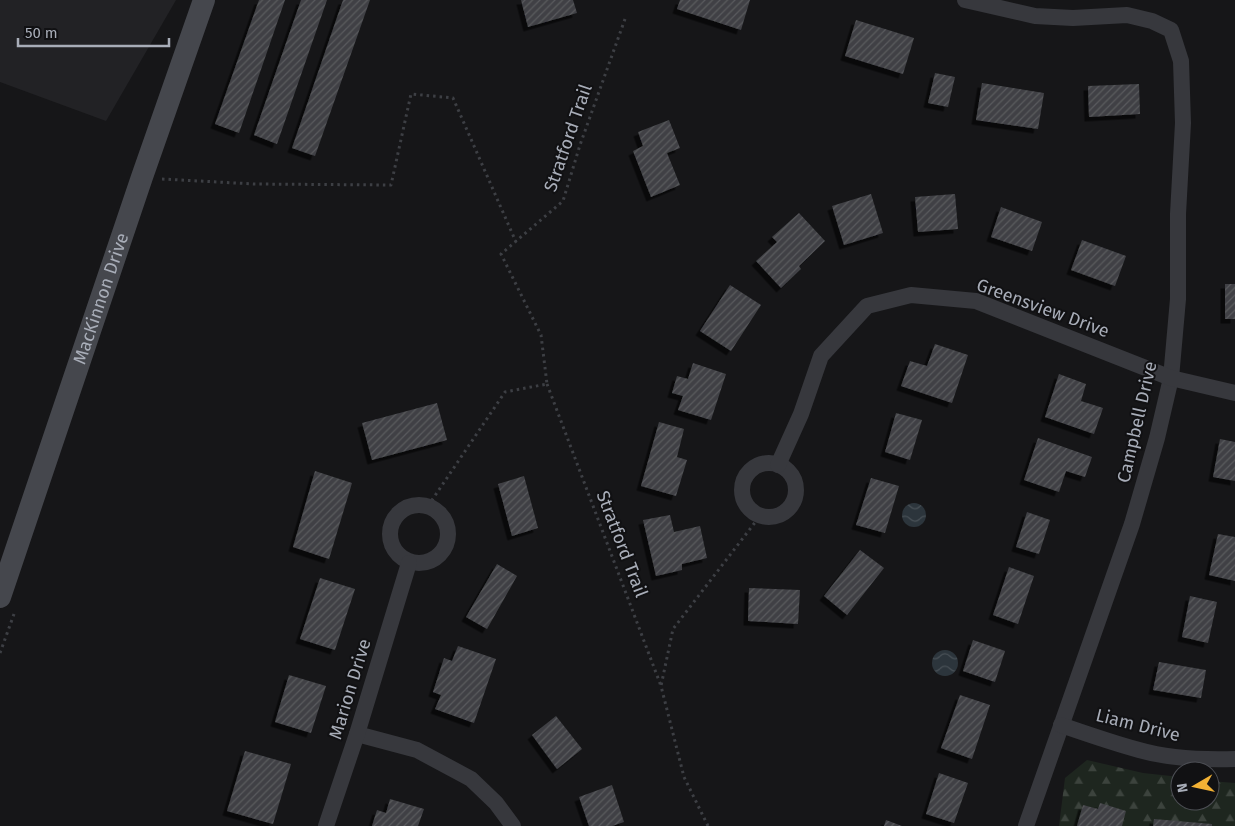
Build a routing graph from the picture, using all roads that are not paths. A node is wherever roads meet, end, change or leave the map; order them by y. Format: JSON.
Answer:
{"nodes":[{"id":1,"x":204,"y":0,"type":"edge"},
{"id":2,"x":965,"y":0,"type":"edge"},
{"id":3,"x":1171,"y":378,"type":"junction"},
{"id":4,"x":1235,"y":393,"type":"edge"},
{"id":5,"x":778,"y":465,"type":"junction"},
{"id":6,"x":409,"y":562,"type":"junction"},
{"id":7,"x":1,"y":593,"type":"edge"},
{"id":8,"x":1061,"y":725,"type":"junction"},
{"id":9,"x":357,"y":734,"type":"junction"},
{"id":10,"x":1235,"y":759,"type":"edge"},
{"id":11,"x":326,"y":826,"type":"edge"},
{"id":12,"x":513,"y":826,"type":"edge"},
{"id":13,"x":1026,"y":826,"type":"edge"}],
"edges":[{"from":1,"to":7,"type":"street","name":"MacKinnon Drive"},
{"from":2,"to":3,"type":"street","name":"Campbell Drive"},
{"from":3,"to":4,"type":"street","name":"Greensview Drive"},
{"from":3,"to":5,"type":"street","name":"Greensview Drive"},
{"from":3,"to":8,"type":"street","name":"Campbell Drive"},
{"from":5,"to":5,"type":"street"},
{"from":6,"to":6,"type":"street"},
{"from":6,"to":9,"type":"street","name":"Marion Drive"},
{"from":8,"to":10,"type":"street","name":"Liam Drive"},
{"from":8,"to":13,"type":"street","name":"Campbell Drive"},
{"from":9,"to":11,"type":"street","name":"Marion Drive"},
{"from":9,"to":12,"type":"street"}]}
